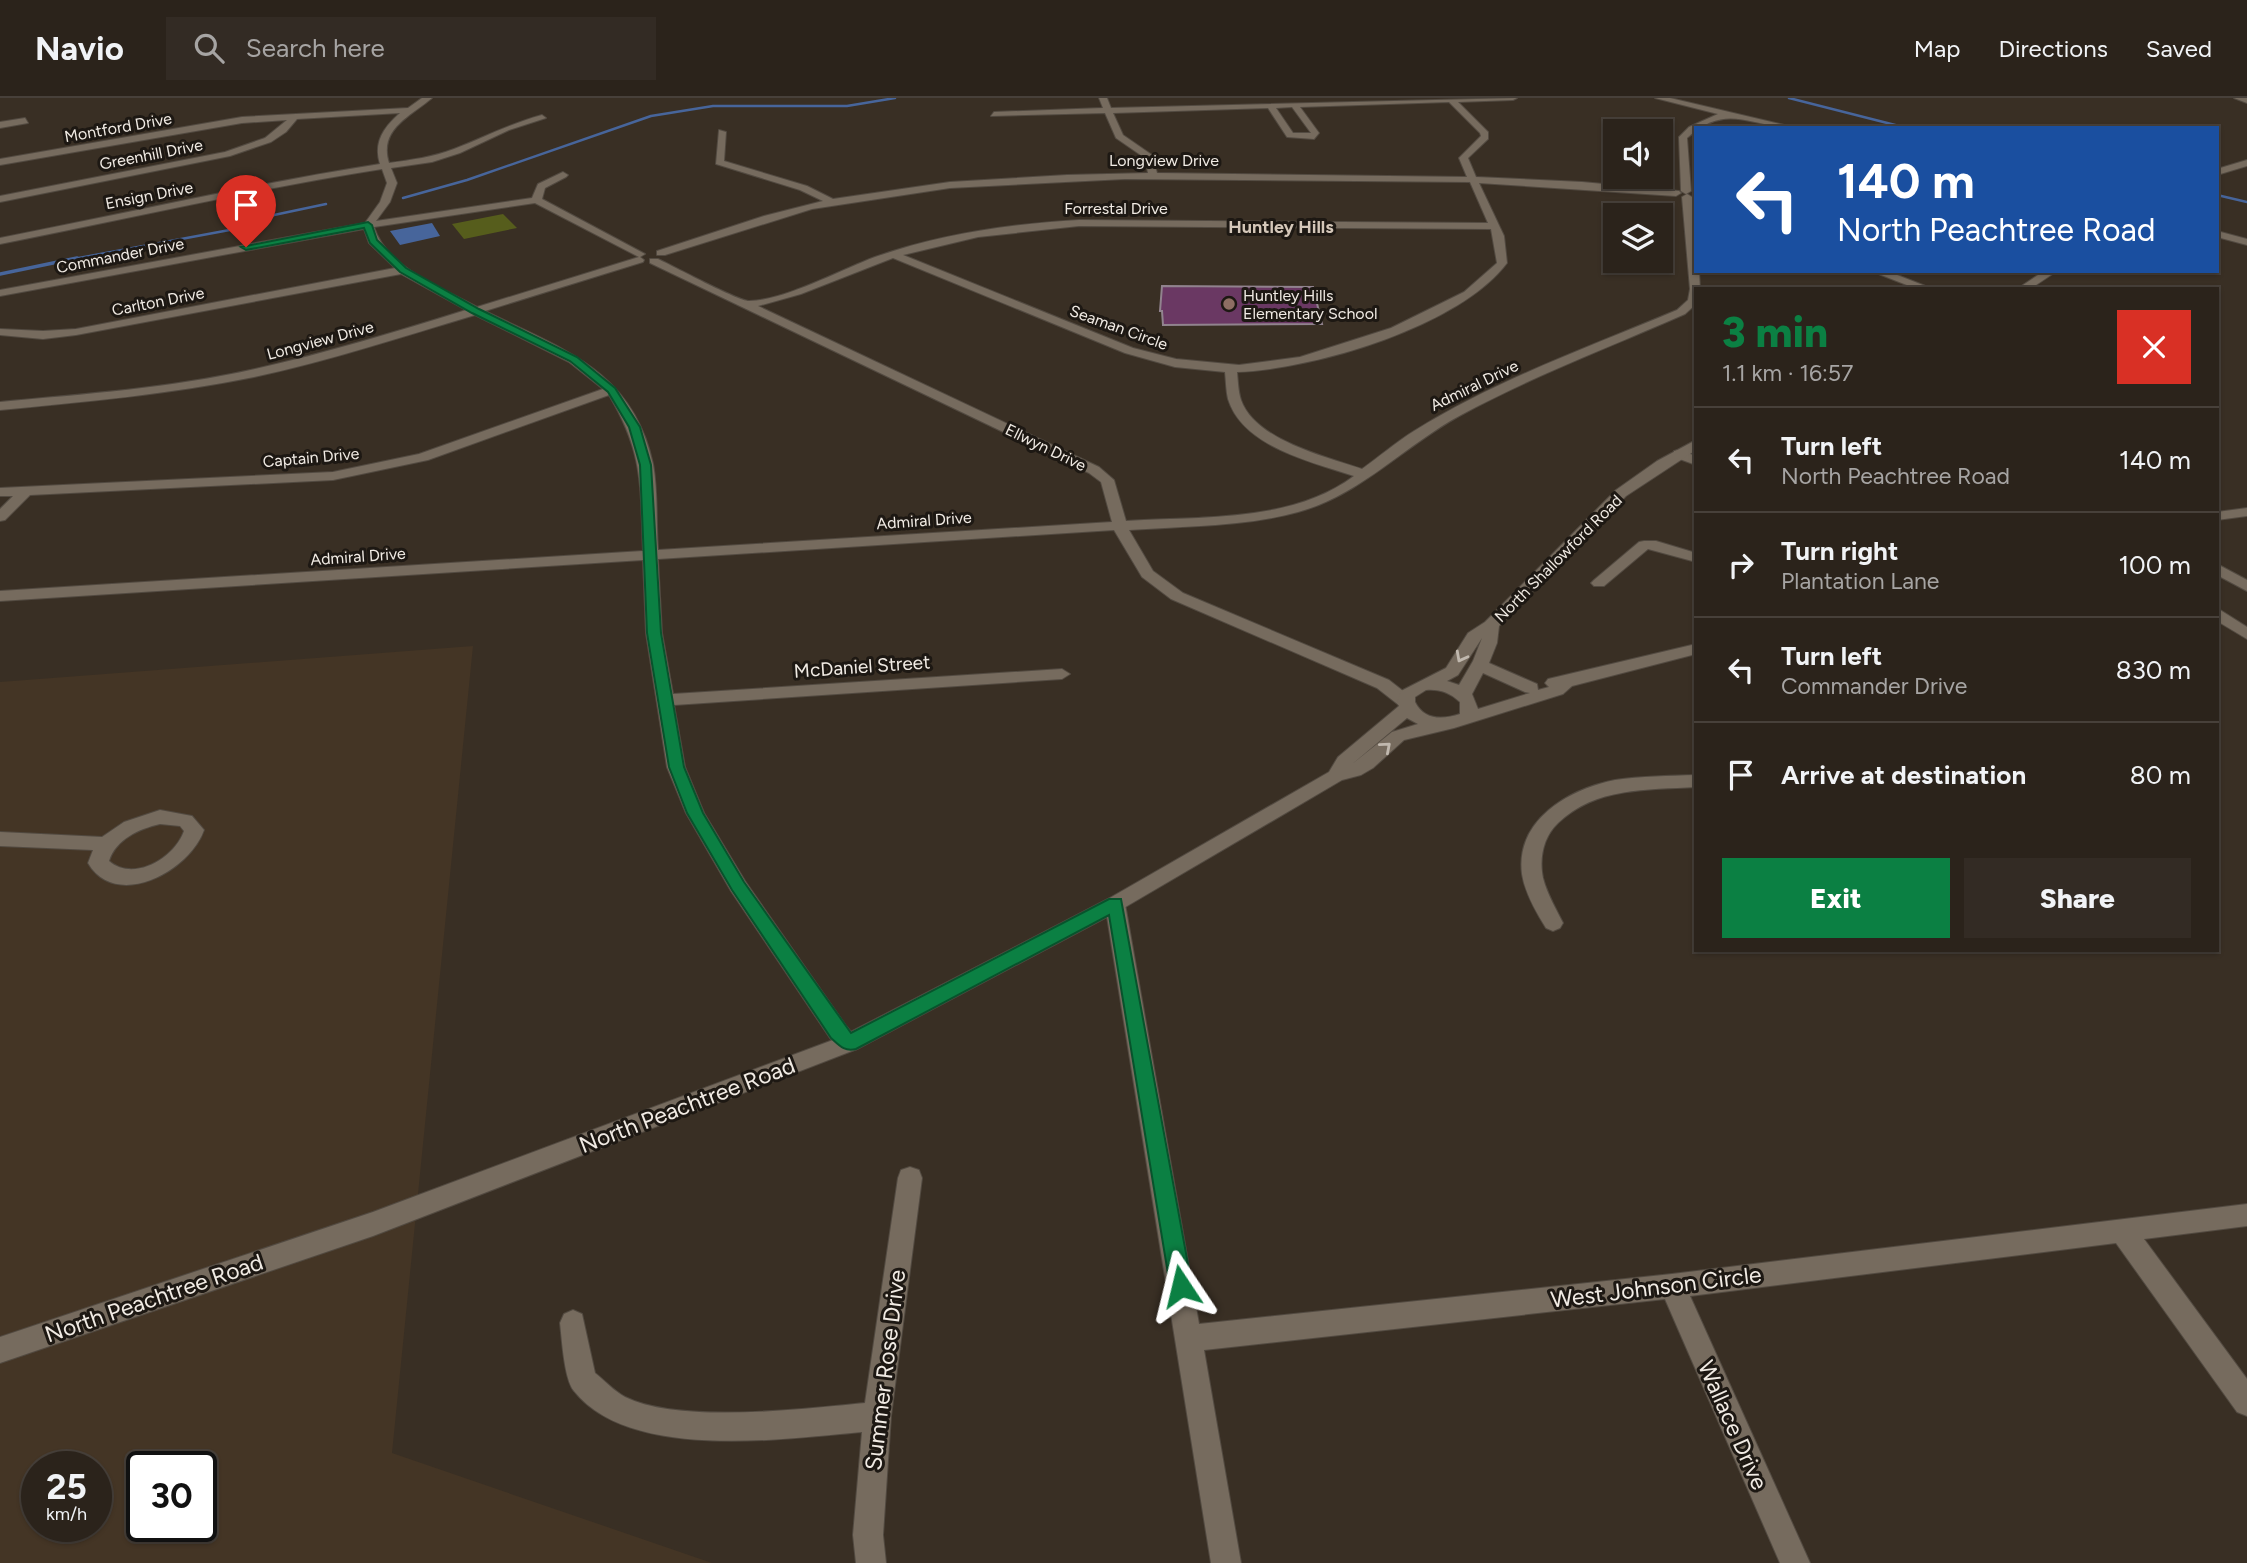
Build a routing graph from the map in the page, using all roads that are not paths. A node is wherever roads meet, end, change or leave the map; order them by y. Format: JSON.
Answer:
{"nodes":[{"id":1,"x":428,"y":98,"type":"edge"},
{"id":2,"x":1103,"y":98,"type":"edge"},
{"id":3,"x":1513,"y":98,"type":"edge"},
{"id":4,"x":1659,"y":98,"type":"edge"},
{"id":5,"x":2238,"y":98,"type":"edge"},
{"id":6,"x":1451,"y":100,"type":"junction"},
{"id":7,"x":2247,"y":101,"type":"edge"},
{"id":8,"x":1295,"y":106,"type":"junction"},
{"id":9,"x":1271,"y":107,"type":"junction"},
{"id":10,"x":410,"y":110,"type":"junction"},
{"id":11,"x":1108,"y":112,"type":"junction"},
{"id":12,"x":1727,"y":113,"type":"junction"},
{"id":13,"x":994,"y":114,"type":"dead end"},
{"id":14,"x":296,"y":115,"type":"junction"},
{"id":15,"x":542,"y":118,"type":"dead end"},
{"id":16,"x":25,"y":121,"type":"dead end"},
{"id":17,"x":0,"y":125,"type":"edge"},
{"id":18,"x":1699,"y":126,"type":"edge"},
{"id":19,"x":1784,"y":126,"type":"edge"},
{"id":20,"x":1694,"y":128,"type":"edge"},
{"id":21,"x":722,"y":132,"type":"dead end"},
{"id":22,"x":0,"y":162,"type":"edge"},
{"id":23,"x":2247,"y":163,"type":"edge"},
{"id":24,"x":387,"y":166,"type":"junction"},
{"id":25,"x":2219,"y":171,"type":"edge"},
{"id":26,"x":563,"y":175,"type":"dead end"},
{"id":27,"x":1153,"y":176,"type":"junction"},
{"id":28,"x":1471,"y":178,"type":"junction"},
{"id":29,"x":1688,"y":194,"type":"edge"},
{"id":30,"x":0,"y":199,"type":"edge"},
{"id":31,"x":537,"y":200,"type":"junction"},
{"id":32,"x":831,"y":202,"type":"junction"},
{"id":33,"x":368,"y":225,"type":"junction"},
{"id":34,"x":1495,"y":226,"type":"junction"},
{"id":35,"x":2219,"y":235,"type":"edge"},
{"id":36,"x":0,"y":241,"type":"edge"},
{"id":37,"x":2247,"y":242,"type":"edge"},
{"id":38,"x":1693,"y":243,"type":"edge"},
{"id":39,"x":894,"y":255,"type":"junction"},
{"id":40,"x":639,"y":257,"type":"junction"},
{"id":41,"x":657,"y":257,"type":"junction"},
{"id":42,"x":1694,"y":266,"type":"edge"},
{"id":43,"x":403,"y":270,"type":"junction"},
{"id":44,"x":1882,"y":273,"type":"edge"},
{"id":45,"x":2049,"y":273,"type":"edge"},
{"id":46,"x":1922,"y":287,"type":"edge"},
{"id":47,"x":2025,"y":287,"type":"edge"},
{"id":48,"x":0,"y":293,"type":"edge"},
{"id":49,"x":1694,"y":295,"type":"edge"},
{"id":50,"x":749,"y":304,"type":"junction"},
{"id":51,"x":476,"y":311,"type":"junction"},
{"id":52,"x":0,"y":332,"type":"edge"},
{"id":53,"x":1231,"y":368,"type":"junction"},
{"id":54,"x":612,"y":390,"type":"junction"},
{"id":55,"x":0,"y":405,"type":"edge"},
{"id":56,"x":1694,"y":445,"type":"edge"},
{"id":57,"x":1679,"y":454,"type":"junction"},
{"id":58,"x":1694,"y":460,"type":"edge"},
{"id":59,"x":1365,"y":475,"type":"junction"},
{"id":60,"x":26,"y":491,"type":"junction"},
{"id":61,"x":0,"y":492,"type":"edge"},
{"id":62,"x":2247,"y":512,"type":"edge"},
{"id":63,"x":2219,"y":516,"type":"edge"},
{"id":64,"x":0,"y":517,"type":"edge"},
{"id":65,"x":1120,"y":525,"type":"junction"},
{"id":66,"x":651,"y":555,"type":"junction"},
{"id":67,"x":1694,"y":557,"type":"edge"},
{"id":68,"x":2247,"y":572,"type":"edge"},
{"id":69,"x":2222,"y":575,"type":"edge"},
{"id":70,"x":1599,"y":583,"type":"dead end"},
{"id":71,"x":2247,"y":586,"type":"edge"},
{"id":72,"x":0,"y":596,"type":"edge"},
{"id":73,"x":2219,"y":614,"type":"edge"},
{"id":74,"x":1491,"y":625,"type":"junction"},
{"id":75,"x":2246,"y":633,"type":"edge"},
{"id":76,"x":1694,"y":650,"type":"edge"},
{"id":77,"x":1478,"y":665,"type":"junction"},
{"id":78,"x":1062,"y":674,"type":"dead end"},
{"id":79,"x":1566,"y":682,"type":"junction"},
{"id":80,"x":1383,"y":684,"type":"junction"},
{"id":81,"x":1424,"y":685,"type":"junction"},
{"id":82,"x":1531,"y":688,"type":"junction"},
{"id":83,"x":665,"y":700,"type":"junction"},
{"id":84,"x":1466,"y":704,"type":"junction"},
{"id":85,"x":1407,"y":705,"type":"junction"},
{"id":86,"x":1439,"y":724,"type":"junction"},
{"id":87,"x":1336,"y":776,"type":"junction"},
{"id":88,"x":1694,"y":781,"type":"edge"},
{"id":89,"x":0,"y":839,"type":"edge"},
{"id":90,"x":107,"y":844,"type":"dead end"},
{"id":91,"x":1115,"y":904,"type":"junction"},
{"id":92,"x":1553,"y":923,"type":"dead end"},
{"id":93,"x":849,"y":1043,"type":"junction"},
{"id":94,"x":910,"y":1178,"type":"dead end"},
{"id":95,"x":2247,"y":1215,"type":"edge"},
{"id":96,"x":2122,"y":1230,"type":"junction"},
{"id":97,"x":1672,"y":1286,"type":"junction"},
{"id":98,"x":573,"y":1323,"type":"dead end"},
{"id":99,"x":1190,"y":1338,"type":"junction"},
{"id":100,"x":0,"y":1350,"type":"edge"},
{"id":101,"x":2247,"y":1402,"type":"edge"},
{"id":102,"x":877,"y":1416,"type":"junction"},
{"id":103,"x":871,"y":1563,"type":"edge"},
{"id":104,"x":1226,"y":1563,"type":"edge"},
{"id":105,"x":1795,"y":1563,"type":"edge"}],
"edges":[{"from":1,"to":10,"type":"street"},
{"from":2,"to":11,"type":"street"},
{"from":3,"to":6,"type":"street"},
{"from":4,"to":12,"type":"street"},
{"from":5,"to":7,"type":"street"},
{"from":6,"to":8,"type":"street"},
{"from":6,"to":28,"type":"street"},
{"from":8,"to":9,"type":"street"},
{"from":8,"to":9,"type":"street"},
{"from":9,"to":11,"type":"street"},
{"from":10,"to":14,"type":"street","name":"Montford Drive"},
{"from":10,"to":24,"type":"street"},
{"from":11,"to":13,"type":"street"},
{"from":11,"to":27,"type":"street"},
{"from":12,"to":18,"type":"street","name":"Admiral Drive"},
{"from":12,"to":19,"type":"street"},
{"from":14,"to":22,"type":"street","name":"Montford Drive"},
{"from":14,"to":30,"type":"street","name":"Greenhill Drive"},
{"from":15,"to":24,"type":"street","name":"Ensign Drive"},
{"from":16,"to":17,"type":"street"},
{"from":20,"to":29,"type":"street","name":"Admiral Drive"},
{"from":21,"to":32,"type":"street"},
{"from":23,"to":25,"type":"street"},
{"from":24,"to":33,"type":"street"},
{"from":24,"to":36,"type":"street","name":"Ensign Drive"},
{"from":26,"to":31,"type":"street"},
{"from":27,"to":28,"type":"street","name":"Longview Drive"},
{"from":27,"to":32,"type":"street","name":"Longview Drive"},
{"from":28,"to":29,"type":"street","name":"Longview Drive"},
{"from":28,"to":34,"type":"street","name":"Seaman Circle"},
{"from":29,"to":38,"type":"street","name":"Admiral Drive"},
{"from":31,"to":33,"type":"street","name":"Commander Drive"},
{"from":31,"to":40,"type":"street"},
{"from":32,"to":41,"type":"street","name":"Longview Drive"},
{"from":33,"to":43,"type":"street"},
{"from":33,"to":48,"type":"street","name":"Commander Drive"},
{"from":34,"to":39,"type":"street","name":"Forrestal Drive"},
{"from":34,"to":53,"type":"street","name":"Seaman Circle"},
{"from":35,"to":37,"type":"street"},
{"from":38,"to":42,"type":"street","name":"Admiral Drive"},
{"from":39,"to":50,"type":"street","name":"Forrestal Drive"},
{"from":39,"to":53,"type":"street","name":"Seaman Circle"},
{"from":40,"to":41,"type":"street"},
{"from":40,"to":51,"type":"street","name":"Longview Drive"},
{"from":41,"to":50,"type":"street","name":"Ellwyn Drive"},
{"from":43,"to":51,"type":"street"},
{"from":43,"to":52,"type":"street","name":"Carlton Drive"},
{"from":44,"to":46,"type":"street"},
{"from":45,"to":47,"type":"street"},
{"from":49,"to":59,"type":"street","name":"Admiral Drive"},
{"from":50,"to":65,"type":"street","name":"Ellwyn Drive"},
{"from":51,"to":54,"type":"street"},
{"from":51,"to":55,"type":"street","name":"Longview Drive"},
{"from":53,"to":59,"type":"street"},
{"from":54,"to":60,"type":"street","name":"Captain Drive"},
{"from":54,"to":66,"type":"street"},
{"from":56,"to":57,"type":"street","name":"North Shallowford Road"},
{"from":57,"to":58,"type":"street"},
{"from":57,"to":74,"type":"street","name":"North Shallowford Road"},
{"from":59,"to":65,"type":"street","name":"Admiral Drive"},
{"from":60,"to":61,"type":"street","name":"Captain Drive"},
{"from":60,"to":64,"type":"street"},
{"from":62,"to":63,"type":"street"},
{"from":65,"to":66,"type":"street","name":"Admiral Drive"},
{"from":65,"to":80,"type":"street","name":"Ellwyn Drive"},
{"from":66,"to":72,"type":"street","name":"Admiral Drive"},
{"from":66,"to":83,"type":"street"},
{"from":67,"to":70,"type":"street"},
{"from":68,"to":69,"type":"street"},
{"from":69,"to":71,"type":"street"},
{"from":73,"to":75,"type":"street"},
{"from":74,"to":77,"type":"street","name":"North Shallowford Road"},
{"from":74,"to":81,"type":"street","name":"North Shallowford Road","one_way":true},
{"from":76,"to":79,"type":"street","name":"North Peachtree Road"},
{"from":77,"to":82,"type":"street"},
{"from":77,"to":84,"type":"street","name":"North Shallowford Road"},
{"from":78,"to":83,"type":"street","name":"McDaniel Street"},
{"from":79,"to":82,"type":"street","name":"North Peachtree Road"},
{"from":79,"to":84,"type":"street","name":"North Peachtree Road"},
{"from":80,"to":81,"type":"street","name":"Ellwyn Drive"},
{"from":80,"to":85,"type":"street","name":"Ellwyn Drive"},
{"from":81,"to":84,"type":"street","name":"North Peachtree Road"},
{"from":81,"to":85,"type":"street","name":"North Peachtree Road"},
{"from":82,"to":84,"type":"street","name":"North Peachtree Road"},
{"from":83,"to":93,"type":"street"},
{"from":84,"to":86,"type":"street","name":"North Peachtree Road"},
{"from":85,"to":86,"type":"street"},
{"from":85,"to":87,"type":"street","name":"North Peachtree Road"},
{"from":87,"to":86,"type":"street","name":"North Peachtree Road","one_way":true},
{"from":87,"to":91,"type":"street","name":"North Peachtree Road"},
{"from":88,"to":92,"type":"street"},
{"from":89,"to":90,"type":"street"},
{"from":91,"to":93,"type":"street","name":"North Peachtree Road"},
{"from":91,"to":99,"type":"street"},
{"from":93,"to":100,"type":"street","name":"North Peachtree Road"},
{"from":94,"to":102,"type":"street","name":"Summer Rose Drive"},
{"from":95,"to":96,"type":"street","name":"West Johnson Circle"},
{"from":96,"to":97,"type":"street","name":"West Johnson Circle"},
{"from":96,"to":101,"type":"street"},
{"from":97,"to":99,"type":"street","name":"West Johnson Circle"},
{"from":97,"to":105,"type":"street","name":"Wallace Drive"},
{"from":98,"to":102,"type":"street"},
{"from":99,"to":104,"type":"street"},
{"from":102,"to":103,"type":"street","name":"Summer Rose Drive"}]}
